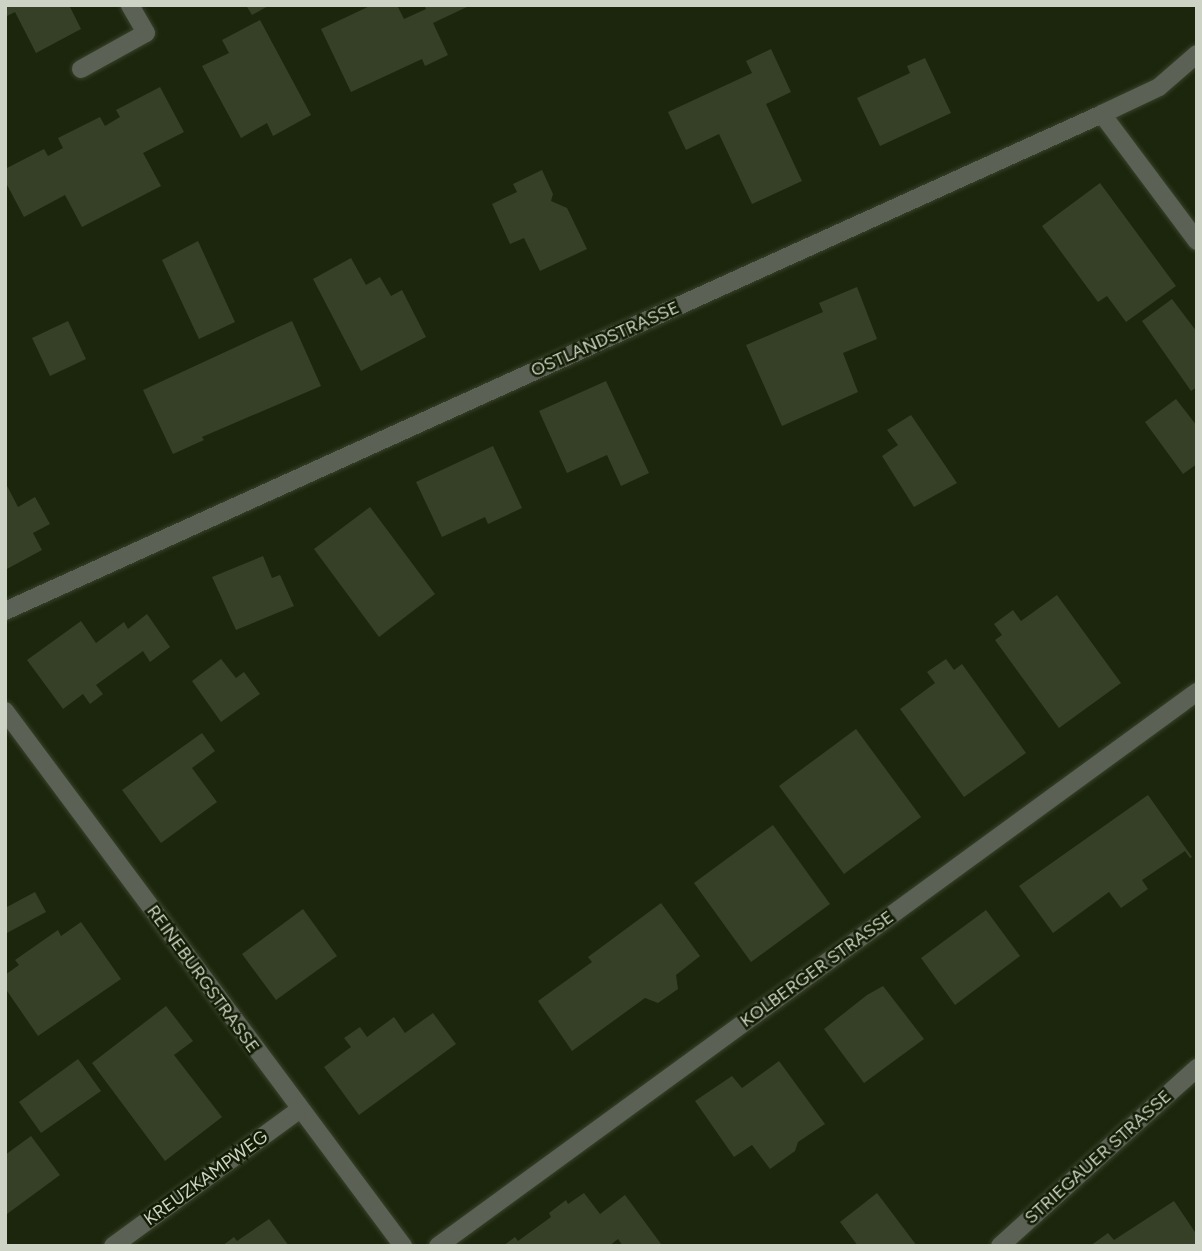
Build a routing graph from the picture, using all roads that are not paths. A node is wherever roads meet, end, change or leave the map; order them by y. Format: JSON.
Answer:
{"nodes":[{"id":1,"x":130,"y":5,"type":"edge"},
{"id":2,"x":1197,"y":54,"type":"edge"},
{"id":3,"x":80,"y":69,"type":"dead end"},
{"id":4,"x":1102,"y":114,"type":"junction"},
{"id":5,"x":1197,"y":241,"type":"edge"},
{"id":6,"x":5,"y":611,"type":"edge"},
{"id":7,"x":1197,"y":692,"type":"edge"},
{"id":8,"x":5,"y":711,"type":"edge"},
{"id":9,"x":1197,"y":1068,"type":"edge"},
{"id":10,"x":299,"y":1110,"type":"junction"},
{"id":11,"x":113,"y":1246,"type":"edge"},
{"id":12,"x":403,"y":1246,"type":"edge"},
{"id":13,"x":438,"y":1246,"type":"edge"},
{"id":14,"x":1000,"y":1246,"type":"edge"}],
"edges":[{"from":1,"to":3,"type":"street"},
{"from":2,"to":4,"type":"street","name":"OSTLANDSTRASSE"},
{"from":4,"to":5,"type":"street"},
{"from":4,"to":6,"type":"street","name":"OSTLANDSTRASSE"},
{"from":7,"to":13,"type":"street","name":"KOLBERGER STRASSE"},
{"from":8,"to":10,"type":"street","name":"REINEBURGSTRASSE"},
{"from":9,"to":14,"type":"street","name":"STRIEGAUER STRASSE"},
{"from":10,"to":11,"type":"street","name":"KREUZKAMPWEG"},
{"from":10,"to":12,"type":"street","name":"REINEBURGSTRASSE"}]}
